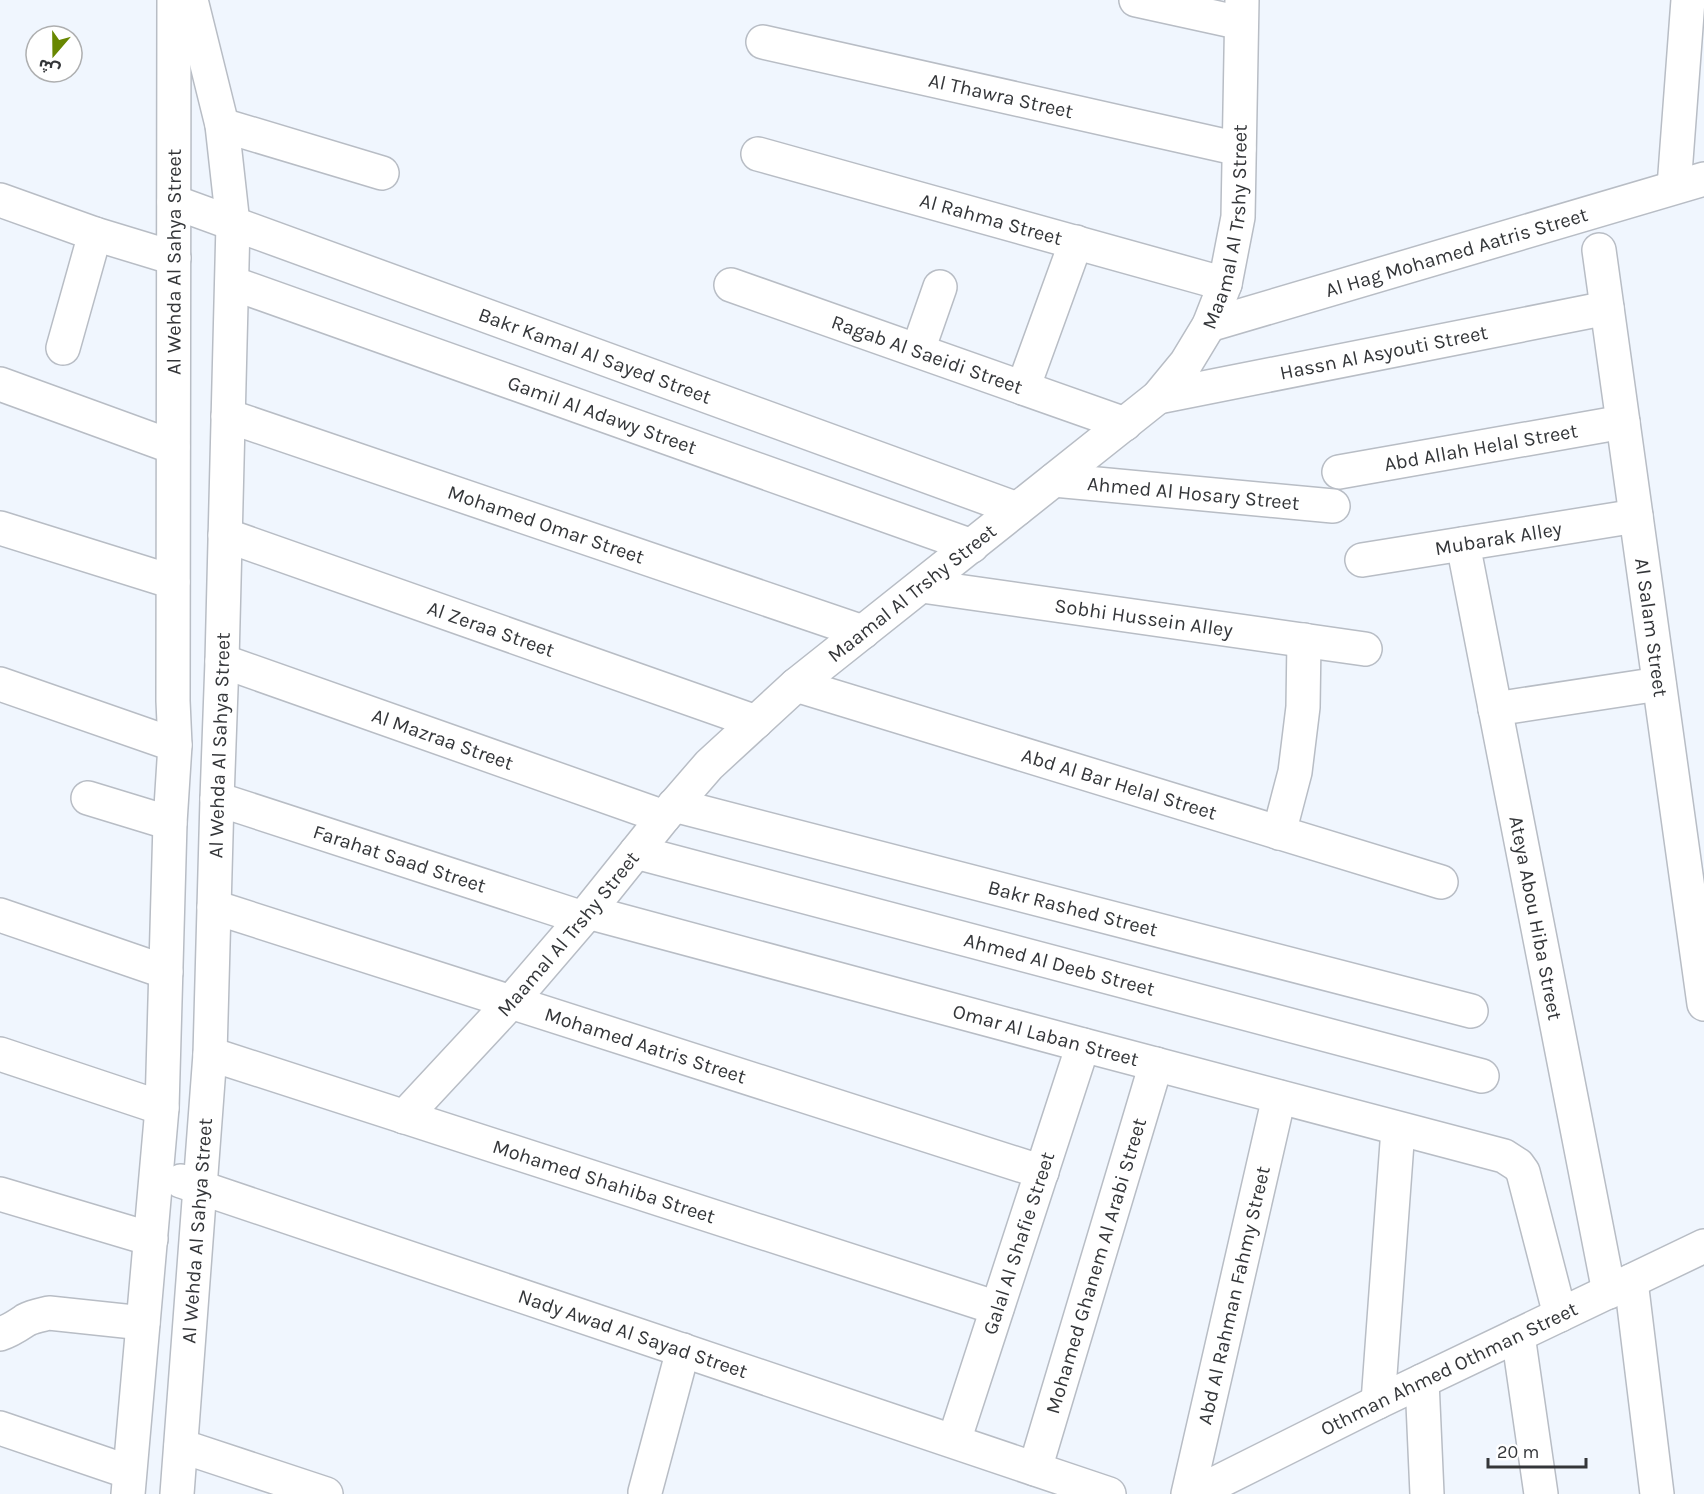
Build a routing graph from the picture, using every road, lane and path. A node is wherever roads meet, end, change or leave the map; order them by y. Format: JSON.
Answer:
{"nodes":[{"id":1,"x":174,"y":0,"type":"edge"},
{"id":2,"x":191,"y":0,"type":"edge"},
{"id":3,"x":1136,"y":0,"type":"edge"},
{"id":4,"x":1688,"y":0,"type":"edge"},
{"id":5,"x":1241,"y":11,"type":"edge"},
{"id":6,"x":763,"y":42,"type":"dead end"},
{"id":7,"x":222,"y":125,"type":"junction"},
{"id":8,"x":1239,"y":149,"type":"junction"},
{"id":9,"x":758,"y":154,"type":"dead end"},
{"id":10,"x":382,"y":173,"type":"dead end"},
{"id":11,"x":1689,"y":183,"type":"edge"},
{"id":12,"x":0,"y":200,"type":"edge"},
{"id":13,"x":174,"y":202,"type":"junction"},
{"id":14,"x":233,"y":224,"type":"junction"},
{"id":15,"x":95,"y":234,"type":"junction"},
{"id":16,"x":1076,"y":242,"type":"junction"},
{"id":17,"x":1599,"y":250,"type":"dead end"},
{"id":18,"x":174,"y":258,"type":"junction"},
{"id":19,"x":232,"y":283,"type":"junction"},
{"id":20,"x":1225,"y":284,"type":"junction"},
{"id":21,"x":731,"y":285,"type":"dead end"},
{"id":22,"x":940,"y":287,"type":"dead end"},
{"id":23,"x":1607,"y":308,"type":"junction"},
{"id":24,"x":1209,"y":325,"type":"junction"},
{"id":25,"x":63,"y":348,"type":"dead end"},
{"id":26,"x":918,"y":350,"type":"junction"},
{"id":27,"x":0,"y":384,"type":"edge"},
{"id":28,"x":1023,"y":388,"type":"junction"},
{"id":29,"x":1158,"y":397,"type":"junction"},
{"id":30,"x":228,"y":416,"type":"junction"},
{"id":31,"x":1623,"y":422,"type":"junction"},
{"id":32,"x":1125,"y":424,"type":"junction"},
{"id":33,"x":173,"y":447,"type":"junction"},
{"id":34,"x":1339,"y":471,"type":"dead end"},
{"id":35,"x":1054,"y":480,"type":"junction"},
{"id":36,"x":1333,"y":506,"type":"dead end"},
{"id":37,"x":1017,"y":509,"type":"junction"},
{"id":38,"x":1636,"y":516,"type":"junction"},
{"id":39,"x":0,"y":528,"type":"edge"},
{"id":40,"x":225,"y":535,"type":"junction"},
{"id":41,"x":1463,"y":544,"type":"junction"},
{"id":42,"x":972,"y":546,"type":"junction"},
{"id":43,"x":1362,"y":560,"type":"dead end"},
{"id":44,"x":173,"y":582,"type":"junction"},
{"id":45,"x":922,"y":586,"type":"junction"},
{"id":46,"x":864,"y":632,"type":"junction"},
{"id":47,"x":1304,"y":640,"type":"junction"},
{"id":48,"x":1365,"y":649,"type":"dead end"},
{"id":49,"x":222,"y":661,"type":"junction"},
{"id":50,"x":0,"y":684,"type":"edge"},
{"id":51,"x":1659,"y":684,"type":"junction"},
{"id":52,"x":796,"y":685,"type":"junction"},
{"id":53,"x":173,"y":701,"type":"junction"},
{"id":54,"x":220,"y":704,"type":"junction"},
{"id":55,"x":1495,"y":709,"type":"junction"},
{"id":56,"x":756,"y":722,"type":"junction"},
{"id":57,"x":175,"y":745,"type":"junction"},
{"id":58,"x":88,"y":798,"type":"dead end"},
{"id":59,"x":217,"y":799,"type":"junction"},
{"id":60,"x":669,"y":811,"type":"junction"},
{"id":61,"x":170,"y":823,"type":"junction"},
{"id":62,"x":1279,"y":833,"type":"junction"},
{"id":63,"x":636,"y":852,"type":"junction"},
{"id":64,"x":1441,"y":882,"type":"dead end"},
{"id":65,"x":214,"y":907,"type":"junction"},
{"id":66,"x":0,"y":915,"type":"edge"},
{"id":67,"x":586,"y":915,"type":"junction"},
{"id":68,"x":166,"y":972,"type":"junction"},
{"id":69,"x":510,"y":1003,"type":"junction"},
{"id":70,"x":1704,"y":1004,"type":"edge"},
{"id":71,"x":1471,"y":1011,"type":"dead end"},
{"id":72,"x":1083,"y":1045,"type":"junction"},
{"id":73,"x":0,"y":1054,"type":"edge"},
{"id":74,"x":210,"y":1054,"type":"junction"},
{"id":75,"x":1156,"y":1064,"type":"junction"},
{"id":76,"x":1482,"y":1076,"type":"dead end"},
{"id":77,"x":1279,"y":1097,"type":"junction"},
{"id":78,"x":162,"y":1108,"type":"junction"},
{"id":79,"x":404,"y":1117,"type":"junction"},
{"id":80,"x":1398,"y":1129,"type":"junction"},
{"id":81,"x":157,"y":1172,"type":"junction"},
{"id":82,"x":1042,"y":1172,"type":"junction"},
{"id":83,"x":200,"y":1187,"type":"junction"},
{"id":84,"x":0,"y":1194,"type":"edge"},
{"id":85,"x":151,"y":1239,"type":"junction"},
{"id":86,"x":1704,"y":1246,"type":"edge"},
{"id":87,"x":1620,"y":1286,"type":"junction"},
{"id":88,"x":997,"y":1308,"type":"junction"},
{"id":89,"x":1560,"y":1315,"type":"junction"},
{"id":90,"x":143,"y":1323,"type":"junction"},
{"id":91,"x":0,"y":1334,"type":"edge"},
{"id":92,"x":1518,"y":1335,"type":"junction"},
{"id":93,"x":683,"y":1350,"type":"junction"},
{"id":94,"x":1422,"y":1381,"type":"junction"},
{"id":95,"x":1378,"y":1402,"type":"junction"},
{"id":96,"x":0,"y":1428,"type":"edge"},
{"id":97,"x":954,"y":1441,"type":"junction"},
{"id":98,"x":181,"y":1446,"type":"junction"},
{"id":99,"x":1035,"y":1469,"type":"junction"},
{"id":100,"x":129,"y":1483,"type":"edge"},
{"id":101,"x":645,"y":1492,"type":"dead end"},
{"id":102,"x":177,"y":1494,"type":"edge"},
{"id":103,"x":326,"y":1494,"type":"edge"},
{"id":104,"x":1109,"y":1494,"type":"edge"},
{"id":105,"x":1188,"y":1494,"type":"edge"},
{"id":106,"x":1194,"y":1494,"type":"edge"},
{"id":107,"x":1427,"y":1494,"type":"edge"},
{"id":108,"x":1542,"y":1494,"type":"edge"},
{"id":109,"x":1657,"y":1494,"type":"edge"}],
"edges":[{"from":1,"to":13,"type":"street","name":"Al Wehda Al Sahya Street"},
{"from":2,"to":7,"type":"street","name":"Al Wehda Al Sahya Street"},
{"from":3,"to":5,"type":"street"},
{"from":4,"to":11,"type":"street"},
{"from":5,"to":8,"type":"street","name":"Maamal Al Trshy Street"},
{"from":6,"to":8,"type":"street","name":"Al Thawra Street"},
{"from":7,"to":10,"type":"street"},
{"from":7,"to":14,"type":"street","name":"Al Wehda Al Sahya Street"},
{"from":8,"to":20,"type":"street","name":"Maamal Al Trshy Street"},
{"from":9,"to":16,"type":"street","name":"Al Rahma Street"},
{"from":11,"to":24,"type":"street","name":"Al Hag Mohamed Aatris Street"},
{"from":12,"to":15,"type":"street"},
{"from":13,"to":14,"type":"street","name":"Bakr Kamal Al Sayed Street"},
{"from":13,"to":18,"type":"street","name":"Al Wehda Al Sahya Street"},
{"from":14,"to":19,"type":"street","name":"Al Wehda Al Sahya Street"},
{"from":14,"to":37,"type":"street","name":"Bakr Kamal Al Sayed Street"},
{"from":15,"to":18,"type":"street"},
{"from":15,"to":25,"type":"street"},
{"from":16,"to":20,"type":"street","name":"Al Rahma Street"},
{"from":16,"to":28,"type":"street"},
{"from":17,"to":23,"type":"street","name":"Al Salam Street"},
{"from":18,"to":33,"type":"street","name":"Al Wehda Al Sahya Street"},
{"from":19,"to":30,"type":"street","name":"Al Wehda Al Sahya Street"},
{"from":19,"to":42,"type":"street","name":"Gamil Al Adawy Street"},
{"from":20,"to":24,"type":"street","name":"Maamal Al Trshy Street"},
{"from":21,"to":26,"type":"street","name":"Ragab Al Saeidi Street"},
{"from":22,"to":26,"type":"street"},
{"from":23,"to":29,"type":"street","name":"Hassn Al Asyouti Street"},
{"from":23,"to":31,"type":"street","name":"Al Salam Street"},
{"from":24,"to":29,"type":"street","name":"Maamal Al Trshy Street"},
{"from":26,"to":28,"type":"street","name":"Ragab Al Saeidi Street"},
{"from":27,"to":33,"type":"street"},
{"from":28,"to":32,"type":"street","name":"Ragab Al Saeidi Street"},
{"from":29,"to":32,"type":"street","name":"Maamal Al Trshy Street"},
{"from":30,"to":40,"type":"street","name":"Al Wehda Al Sahya Street"},
{"from":30,"to":46,"type":"street","name":"Mohamed Omar Street"},
{"from":31,"to":34,"type":"street","name":"Abd Allah Helal Street"},
{"from":31,"to":38,"type":"street","name":"Al Salam Street"},
{"from":32,"to":35,"type":"street","name":"Maamal Al Trshy Street"},
{"from":33,"to":44,"type":"street","name":"Al Wehda Al Sahya Street"},
{"from":35,"to":36,"type":"street","name":"Ahmed Al Hosary Street"},
{"from":35,"to":37,"type":"street","name":"Maamal Al Trshy Street"},
{"from":37,"to":42,"type":"street","name":"Maamal Al Trshy Street"},
{"from":38,"to":41,"type":"street","name":"Mubarak Alley"},
{"from":38,"to":51,"type":"street","name":"Al Salam Street"},
{"from":39,"to":44,"type":"street"},
{"from":40,"to":49,"type":"street","name":"Al Wehda Al Sahya Street"},
{"from":40,"to":56,"type":"street","name":"Al Zeraa Street"},
{"from":41,"to":43,"type":"street","name":"Mubarak Alley"},
{"from":41,"to":55,"type":"street","name":"Ateya Abou Hiba Street"},
{"from":42,"to":45,"type":"street","name":"Maamal Al Trshy Street"},
{"from":44,"to":53,"type":"street","name":"Al Wehda Al Sahya Street"},
{"from":45,"to":46,"type":"street","name":"Maamal Al Trshy Street"},
{"from":45,"to":47,"type":"street","name":"Sobhi Hussein Alley"},
{"from":46,"to":52,"type":"street","name":"Maamal Al Trshy Street"},
{"from":47,"to":48,"type":"street","name":"Sobhi Hussein Alley"},
{"from":47,"to":62,"type":"street"},
{"from":49,"to":54,"type":"street","name":"Al Wehda Al Sahya Street"},
{"from":49,"to":60,"type":"street","name":"Al Mazraa Street"},
{"from":50,"to":57,"type":"street"},
{"from":51,"to":55,"type":"street"},
{"from":51,"to":70,"type":"street","name":"Al Salam Street"},
{"from":52,"to":56,"type":"street","name":"Maamal Al Trshy Street"},
{"from":52,"to":62,"type":"street","name":"Abd Al Bar Helal Street"},
{"from":53,"to":54,"type":"street"},
{"from":53,"to":57,"type":"street","name":"Al Wehda Al Sahya Street"},
{"from":54,"to":59,"type":"street","name":"Al Wehda Al Sahya Street"},
{"from":55,"to":87,"type":"street","name":"Ateya Abou Hiba Street"},
{"from":56,"to":60,"type":"street","name":"Maamal Al Trshy Street"},
{"from":57,"to":61,"type":"street","name":"Al Wehda Al Sahya Street"},
{"from":58,"to":61,"type":"street"},
{"from":59,"to":65,"type":"street","name":"Al Wehda Al Sahya Street"},
{"from":59,"to":67,"type":"street","name":"Farahat Saad Street"},
{"from":60,"to":63,"type":"street","name":"Maamal Al Trshy Street"},
{"from":60,"to":71,"type":"street","name":"Bakr Rashed Street"},
{"from":61,"to":68,"type":"street","name":"Al Wehda Al Sahya Street"},
{"from":62,"to":64,"type":"street","name":"Abd Al Bar Helal Street"},
{"from":63,"to":67,"type":"street","name":"Maamal Al Trshy Street"},
{"from":63,"to":76,"type":"street","name":"Ahmed Al Deeb Street"},
{"from":65,"to":69,"type":"street","name":"Mohamed Aatris Street"},
{"from":65,"to":74,"type":"street","name":"Al Wehda Al Sahya Street"},
{"from":66,"to":68,"type":"street"},
{"from":67,"to":69,"type":"street","name":"Maamal Al Trshy Street"},
{"from":67,"to":72,"type":"street","name":"Omar Al Laban Street"},
{"from":68,"to":78,"type":"street","name":"Al Wehda Al Sahya Street"},
{"from":69,"to":79,"type":"street","name":"Maamal Al Trshy Street"},
{"from":69,"to":82,"type":"street","name":"Mohamed Aatris Street"},
{"from":72,"to":75,"type":"street","name":"Omar Al Laban Street"},
{"from":72,"to":82,"type":"street","name":"Galal Al Shafie Street"},
{"from":73,"to":78,"type":"street"},
{"from":74,"to":79,"type":"street","name":"Mohamed Shahiba Street"},
{"from":74,"to":83,"type":"street","name":"Al Wehda Al Sahya Street"},
{"from":75,"to":77,"type":"street","name":"Omar Al Laban Street"},
{"from":75,"to":99,"type":"street","name":"Mohamed Ghanem Al Arabi Street"},
{"from":77,"to":80,"type":"street","name":"Omar Al Laban Street"},
{"from":77,"to":105,"type":"street","name":"Abd Al Rahman Fahmy Street"},
{"from":78,"to":81,"type":"street","name":"Al Wehda Al Sahya Street"},
{"from":79,"to":88,"type":"street","name":"Mohamed Shahiba Street"},
{"from":80,"to":89,"type":"street","name":"Omar Al Laban Street"},
{"from":80,"to":95,"type":"street"},
{"from":81,"to":83,"type":"street","name":"Nady Awad Al Sayad Street"},
{"from":81,"to":85,"type":"street","name":"Al Wehda Al Sahya Street"},
{"from":82,"to":88,"type":"street","name":"Galal Al Shafie Street"},
{"from":83,"to":93,"type":"street","name":"Nady Awad Al Sayad Street"},
{"from":83,"to":98,"type":"street","name":"Al Wehda Al Sahya Street"},
{"from":84,"to":85,"type":"street"},
{"from":85,"to":90,"type":"street","name":"Al Wehda Al Sahya Street"},
{"from":86,"to":87,"type":"street","name":"Othman Ahmed Othman Street"},
{"from":87,"to":89,"type":"street","name":"Othman Ahmed Othman Street"},
{"from":87,"to":109,"type":"street","name":"Ateya Abou Hiba Street"},
{"from":88,"to":97,"type":"street","name":"Galal Al Shafie Street"},
{"from":89,"to":92,"type":"street","name":"Othman Ahmed Othman Street"},
{"from":90,"to":91,"type":"street"},
{"from":90,"to":100,"type":"street","name":"Al Wehda Al Sahya Street"},
{"from":92,"to":94,"type":"street","name":"Othman Ahmed Othman Street"},
{"from":92,"to":108,"type":"street"},
{"from":93,"to":97,"type":"street","name":"Nady Awad Al Sayad Street"},
{"from":93,"to":101,"type":"street"},
{"from":94,"to":95,"type":"street","name":"Othman Ahmed Othman Street"},
{"from":94,"to":107,"type":"street"},
{"from":95,"to":106,"type":"street","name":"Othman Ahmed Othman Street"},
{"from":96,"to":100,"type":"street"},
{"from":97,"to":99,"type":"street","name":"Nady Awad Al Sayad Street"},
{"from":98,"to":102,"type":"street","name":"Al Wehda Al Sahya Street"},
{"from":98,"to":103,"type":"street"},
{"from":99,"to":104,"type":"street","name":"Nady Awad Al Sayad Street"}]}
